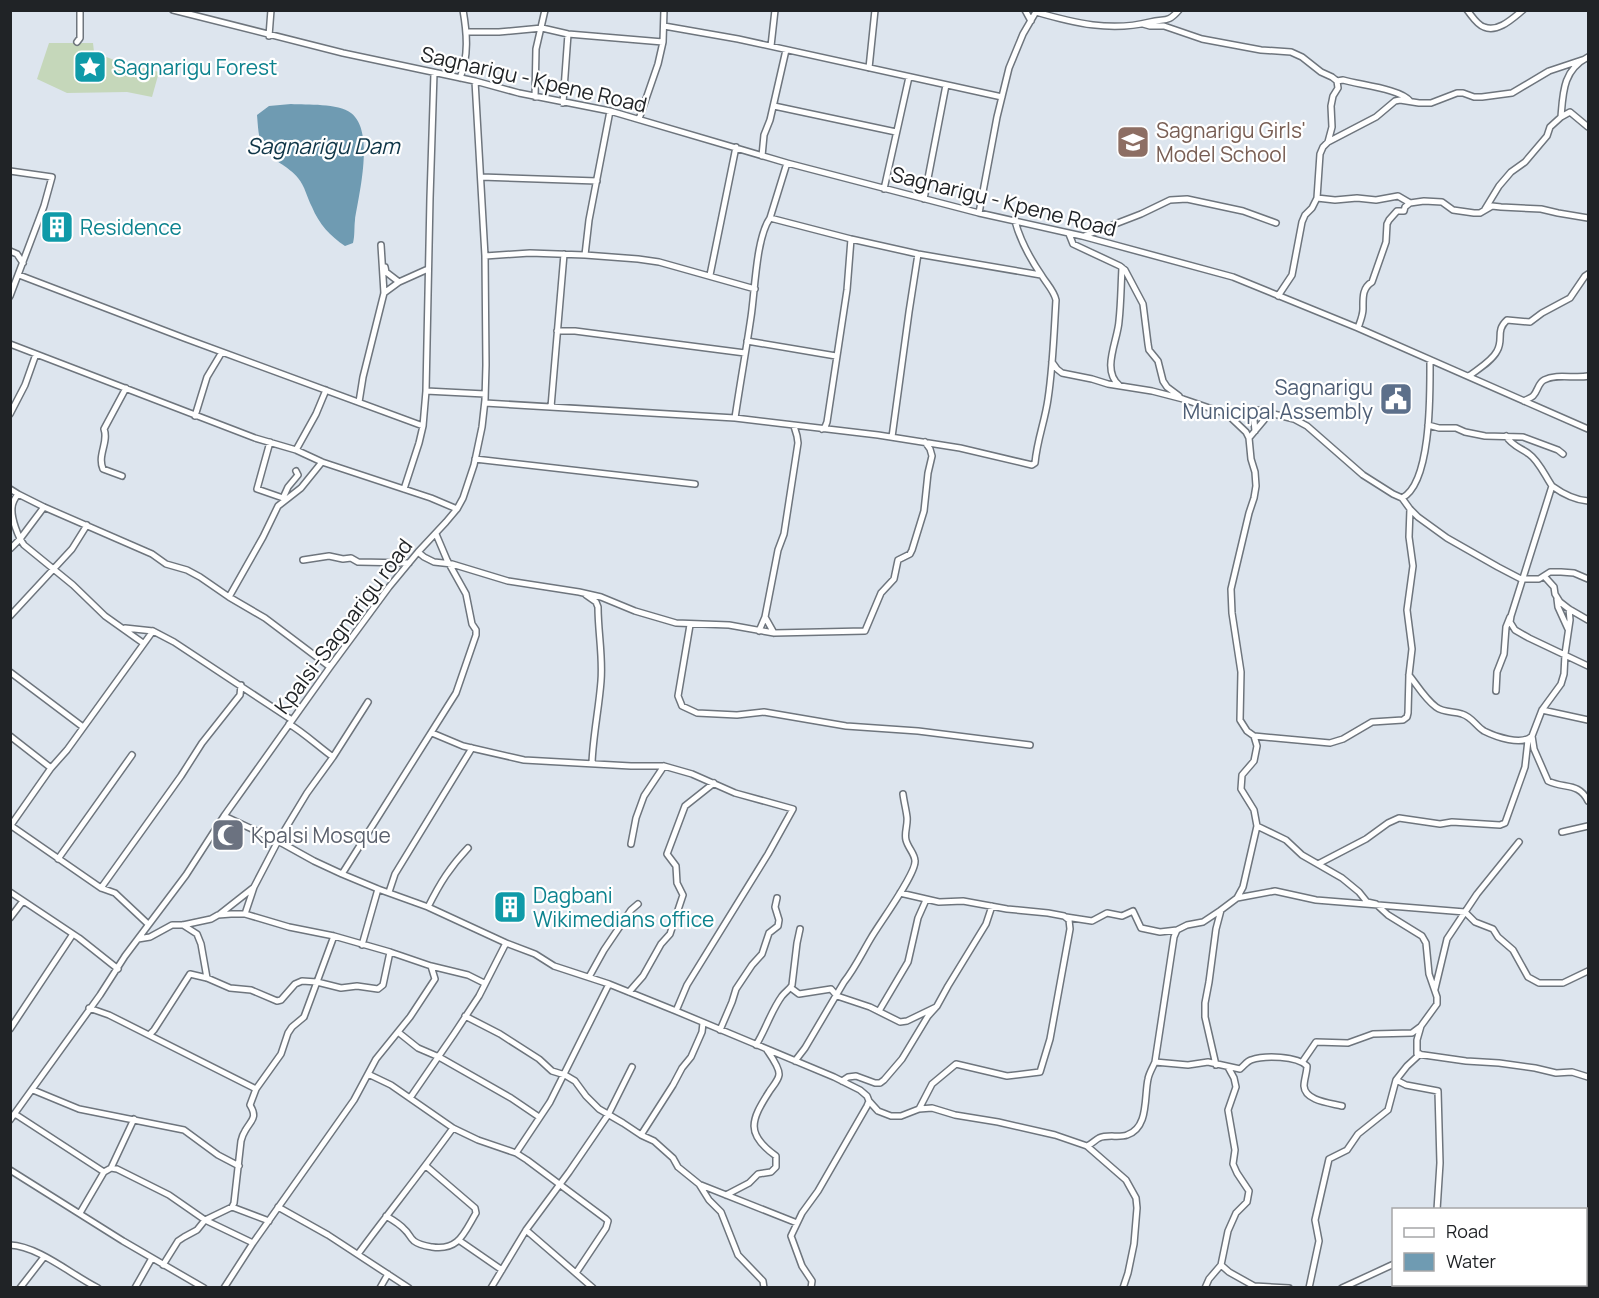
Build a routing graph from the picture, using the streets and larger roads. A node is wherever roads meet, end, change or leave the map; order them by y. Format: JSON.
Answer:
{"nodes":[{"id":1,"x":80,"y":10,"type":"edge"},
{"id":2,"x":208,"y":10,"type":"edge"},
{"id":3,"x":271,"y":10,"type":"edge"},
{"id":4,"x":463,"y":10,"type":"edge"},
{"id":5,"x":545,"y":10,"type":"edge"},
{"id":6,"x":664,"y":10,"type":"edge"},
{"id":7,"x":775,"y":10,"type":"edge"},
{"id":8,"x":875,"y":10,"type":"edge"},
{"id":9,"x":1025,"y":10,"type":"edge"},
{"id":10,"x":1179,"y":10,"type":"edge"},
{"id":11,"x":1467,"y":10,"type":"edge"},
{"id":12,"x":1523,"y":10,"type":"edge"},
{"id":13,"x":175,"y":11,"type":"edge"},
{"id":14,"x":1037,"y":11,"type":"edge"},
{"id":15,"x":206,"y":19,"type":"junction"},
{"id":16,"x":1031,"y":21,"type":"junction"},
{"id":17,"x":1143,"y":24,"type":"junction"},
{"id":18,"x":664,"y":26,"type":"junction"},
{"id":19,"x":542,"y":28,"type":"junction"},
{"id":20,"x":467,"y":32,"type":"junction"},
{"id":21,"x":568,"y":34,"type":"junction"},
{"id":22,"x":269,"y":36,"type":"junction"},
{"id":23,"x":77,"y":42,"type":"dead end"},
{"id":24,"x":663,"y":42,"type":"junction"},
{"id":25,"x":771,"y":46,"type":"junction"},
{"id":26,"x":786,"y":50,"type":"junction"},
{"id":27,"x":1587,"y":58,"type":"edge"},
{"id":28,"x":869,"y":68,"type":"junction"},
{"id":29,"x":434,"y":73,"type":"junction"},
{"id":30,"x":909,"y":77,"type":"junction"},
{"id":31,"x":460,"y":78,"type":"junction"},
{"id":32,"x":475,"y":81,"type":"junction"},
{"id":33,"x":1337,"y":81,"type":"junction"},
{"id":34,"x":946,"y":85,"type":"junction"},
{"id":35,"x":535,"y":97,"type":"junction"},
{"id":36,"x":1002,"y":97,"type":"junction"},
{"id":37,"x":1410,"y":101,"type":"junction"},
{"id":38,"x":563,"y":103,"type":"junction"},
{"id":39,"x":774,"y":106,"type":"junction"},
{"id":40,"x":610,"y":111,"type":"junction"},
{"id":41,"x":1561,"y":117,"type":"junction"},
{"id":42,"x":639,"y":118,"type":"junction"},
{"id":43,"x":1588,"y":127,"type":"edge"},
{"id":44,"x":896,"y":132,"type":"junction"},
{"id":45,"x":1328,"y":142,"type":"junction"},
{"id":46,"x":736,"y":147,"type":"junction"},
{"id":47,"x":762,"y":156,"type":"junction"},
{"id":48,"x":787,"y":163,"type":"junction"},
{"id":49,"x":10,"y":171,"type":"edge"},
{"id":50,"x":481,"y":177,"type":"junction"},
{"id":51,"x":597,"y":181,"type":"junction"},
{"id":52,"x":884,"y":189,"type":"junction"},
{"id":53,"x":1317,"y":198,"type":"junction"},
{"id":54,"x":924,"y":199,"type":"junction"},
{"id":55,"x":1410,"y":203,"type":"junction"},
{"id":56,"x":1484,"y":210,"type":"junction"},
{"id":57,"x":979,"y":213,"type":"junction"},
{"id":58,"x":770,"y":218,"type":"junction"},
{"id":59,"x":1588,"y":218,"type":"edge"},
{"id":60,"x":1015,"y":221,"type":"junction"},
{"id":61,"x":1275,"y":223,"type":"dead end"},
{"id":62,"x":1069,"y":234,"type":"junction"},
{"id":63,"x":1082,"y":236,"type":"junction"},
{"id":64,"x":851,"y":239,"type":"junction"},
{"id":65,"x":381,"y":245,"type":"dead end"},
{"id":66,"x":10,"y":251,"type":"edge"},
{"id":67,"x":564,"y":254,"type":"junction"},
{"id":68,"x":918,"y":254,"type":"junction"},
{"id":69,"x":585,"y":255,"type":"junction"},
{"id":70,"x":485,"y":256,"type":"junction"},
{"id":71,"x":23,"y":263,"type":"junction"},
{"id":72,"x":383,"y":263,"type":"junction"},
{"id":73,"x":1122,"y":268,"type":"junction"},
{"id":74,"x":428,"y":269,"type":"junction"},
{"id":75,"x":1588,"y":274,"type":"edge"},
{"id":76,"x":19,"y":275,"type":"junction"},
{"id":77,"x":710,"y":275,"type":"junction"},
{"id":78,"x":1041,"y":275,"type":"junction"},
{"id":79,"x":399,"y":282,"type":"junction"},
{"id":80,"x":755,"y":288,"type":"junction"},
{"id":81,"x":384,"y":293,"type":"junction"},
{"id":82,"x":10,"y":296,"type":"edge"},
{"id":83,"x":1278,"y":296,"type":"junction"},
{"id":84,"x":1358,"y":328,"type":"junction"},
{"id":85,"x":557,"y":331,"type":"junction"},
{"id":86,"x":747,"y":341,"type":"junction"},
{"id":87,"x":10,"y":344,"type":"edge"},
{"id":88,"x":222,"y":352,"type":"junction"},
{"id":89,"x":745,"y":353,"type":"junction"},
{"id":90,"x":36,"y":354,"type":"junction"},
{"id":91,"x":836,"y":356,"type":"junction"},
{"id":92,"x":1430,"y":360,"type":"junction"},
{"id":93,"x":1052,"y":362,"type":"junction"},
{"id":94,"x":1469,"y":376,"type":"junction"},
{"id":95,"x":1588,"y":376,"type":"edge"},
{"id":96,"x":1119,"y":385,"type":"junction"},
{"id":97,"x":126,"y":388,"type":"junction"},
{"id":98,"x":326,"y":390,"type":"junction"},
{"id":99,"x":426,"y":391,"type":"junction"},
{"id":100,"x":485,"y":394,"type":"junction"},
{"id":101,"x":1183,"y":399,"type":"junction"},
{"id":102,"x":1524,"y":401,"type":"junction"},
{"id":103,"x":359,"y":402,"type":"junction"},
{"id":104,"x":485,"y":403,"type":"junction"},
{"id":105,"x":551,"y":407,"type":"junction"},
{"id":106,"x":1253,"y":410,"type":"junction"},
{"id":107,"x":1270,"y":413,"type":"junction"},
{"id":108,"x":10,"y":414,"type":"edge"},
{"id":109,"x":1227,"y":414,"type":"junction"},
{"id":110,"x":195,"y":416,"type":"junction"},
{"id":111,"x":735,"y":418,"type":"junction"},
{"id":112,"x":1428,"y":425,"type":"junction"},
{"id":113,"x":423,"y":426,"type":"junction"},
{"id":114,"x":794,"y":426,"type":"junction"},
{"id":115,"x":822,"y":429,"type":"junction"},
{"id":116,"x":1588,"y":429,"type":"edge"},
{"id":117,"x":1255,"y":431,"type":"junction"},
{"id":118,"x":1506,"y":436,"type":"junction"},
{"id":119,"x":892,"y":437,"type":"junction"},
{"id":120,"x":1249,"y":438,"type":"junction"},
{"id":121,"x":270,"y":442,"type":"junction"},
{"id":122,"x":926,"y":442,"type":"junction"},
{"id":123,"x":296,"y":450,"type":"junction"},
{"id":124,"x":1563,"y":454,"type":"dead end"},
{"id":125,"x":475,"y":459,"type":"junction"},
{"id":126,"x":322,"y":462,"type":"junction"},
{"id":127,"x":296,"y":471,"type":"dead end"},
{"id":128,"x":122,"y":476,"type":"dead end"},
{"id":129,"x":695,"y":484,"type":"dead end"},
{"id":130,"x":1552,"y":486,"type":"junction"},
{"id":131,"x":10,"y":489,"type":"edge"},
{"id":132,"x":404,"y":489,"type":"junction"},
{"id":133,"x":18,"y":494,"type":"junction"},
{"id":134,"x":1402,"y":498,"type":"junction"},
{"id":135,"x":1588,"y":501,"type":"edge"},
{"id":136,"x":44,"y":507,"type":"junction"},
{"id":137,"x":457,"y":509,"type":"junction"},
{"id":138,"x":1410,"y":509,"type":"junction"},
{"id":139,"x":87,"y":525,"type":"junction"},
{"id":140,"x":436,"y":534,"type":"junction"},
{"id":141,"x":20,"y":539,"type":"junction"},
{"id":142,"x":10,"y":549,"type":"edge"},
{"id":143,"x":418,"y":552,"type":"junction"},
{"id":144,"x":303,"y":560,"type":"dead end"},
{"id":145,"x":409,"y":563,"type":"junction"},
{"id":146,"x":449,"y":563,"type":"junction"},
{"id":147,"x":53,"y":569,"type":"junction"},
{"id":148,"x":1544,"y":576,"type":"junction"},
{"id":149,"x":1521,"y":579,"type":"junction"},
{"id":150,"x":1588,"y":579,"type":"edge"},
{"id":151,"x":582,"y":592,"type":"junction"},
{"id":152,"x":229,"y":597,"type":"junction"},
{"id":153,"x":1557,"y":598,"type":"junction"},
{"id":154,"x":1569,"y":609,"type":"junction"},
{"id":155,"x":10,"y":616,"type":"edge"},
{"id":156,"x":1511,"y":616,"type":"junction"},
{"id":157,"x":765,"y":617,"type":"junction"},
{"id":158,"x":1588,"y":620,"type":"edge"},
{"id":159,"x":690,"y":625,"type":"junction"},
{"id":160,"x":123,"y":628,"type":"junction"},
{"id":161,"x":153,"y":631,"type":"junction"},
{"id":162,"x":759,"y":631,"type":"junction"},
{"id":163,"x":1569,"y":631,"type":"junction"},
{"id":164,"x":774,"y":633,"type":"junction"},
{"id":165,"x":143,"y":643,"type":"junction"},
{"id":166,"x":1565,"y":654,"type":"junction"},
{"id":167,"x":1588,"y":666,"type":"edge"},
{"id":168,"x":330,"y":667,"type":"junction"},
{"id":169,"x":10,"y":672,"type":"edge"},
{"id":170,"x":1409,"y":675,"type":"junction"},
{"id":171,"x":241,"y":685,"type":"junction"},
{"id":172,"x":1496,"y":691,"type":"dead end"},
{"id":173,"x":249,"y":692,"type":"junction"},
{"id":174,"x":240,"y":695,"type":"junction"},
{"id":175,"x":368,"y":702,"type":"dead end"},
{"id":176,"x":1542,"y":710,"type":"junction"},
{"id":177,"x":1588,"y":720,"type":"edge"},
{"id":178,"x":290,"y":722,"type":"junction"},
{"id":179,"x":83,"y":727,"type":"junction"},
{"id":180,"x":432,"y":733,"type":"junction"},
{"id":181,"x":10,"y":736,"type":"edge"},
{"id":182,"x":1254,"y":736,"type":"junction"},
{"id":183,"x":1530,"y":738,"type":"junction"},
{"id":184,"x":1030,"y":745,"type":"dead end"},
{"id":185,"x":472,"y":748,"type":"junction"},
{"id":186,"x":132,"y":755,"type":"dead end"},
{"id":187,"x":333,"y":757,"type":"junction"},
{"id":188,"x":592,"y":764,"type":"junction"},
{"id":189,"x":664,"y":766,"type":"junction"},
{"id":190,"x":51,"y":768,"type":"junction"},
{"id":191,"x":714,"y":783,"type":"junction"},
{"id":192,"x":903,"y":794,"type":"dead end"},
{"id":193,"x":1588,"y":801,"type":"edge"},
{"id":194,"x":224,"y":816,"type":"junction"},
{"id":195,"x":11,"y":825,"type":"edge"},
{"id":196,"x":1257,"y":826,"type":"junction"},
{"id":197,"x":1588,"y":826,"type":"edge"},
{"id":198,"x":1562,"y":832,"type":"dead end"},
{"id":199,"x":278,"y":841,"type":"junction"},
{"id":200,"x":1520,"y":842,"type":"dead end"},
{"id":201,"x":631,"y":844,"type":"dead end"},
{"id":202,"x":468,"y":848,"type":"dead end"},
{"id":203,"x":58,"y":859,"type":"junction"},
{"id":204,"x":1318,"y":864,"type":"junction"},
{"id":205,"x":342,"y":874,"type":"junction"},
{"id":206,"x":254,"y":887,"type":"junction"},
{"id":207,"x":101,"y":888,"type":"junction"},
{"id":208,"x":378,"y":889,"type":"junction"},
{"id":209,"x":10,"y":892,"type":"edge"},
{"id":210,"x":389,"y":892,"type":"junction"},
{"id":211,"x":900,"y":893,"type":"junction"},
{"id":212,"x":777,"y":898,"type":"dead end"},
{"id":213,"x":1237,"y":898,"type":"junction"},
{"id":214,"x":926,"y":900,"type":"junction"},
{"id":215,"x":23,"y":901,"type":"junction"},
{"id":216,"x":638,"y":904,"type":"dead end"},
{"id":217,"x":1376,"y":904,"type":"junction"},
{"id":218,"x":992,"y":906,"type":"junction"},
{"id":219,"x":428,"y":907,"type":"junction"},
{"id":220,"x":1221,"y":910,"type":"junction"},
{"id":221,"x":1465,"y":912,"type":"junction"},
{"id":222,"x":245,"y":914,"type":"junction"},
{"id":223,"x":218,"y":915,"type":"junction"},
{"id":224,"x":1064,"y":916,"type":"junction"},
{"id":225,"x":10,"y":918,"type":"edge"},
{"id":226,"x":148,"y":924,"type":"junction"},
{"id":227,"x":183,"y":925,"type":"junction"},
{"id":228,"x":800,"y":929,"type":"dead end"},
{"id":229,"x":1177,"y":930,"type":"junction"},
{"id":230,"x":72,"y":934,"type":"junction"},
{"id":231,"x":334,"y":936,"type":"junction"},
{"id":232,"x":138,"y":939,"type":"junction"},
{"id":233,"x":506,"y":943,"type":"junction"},
{"id":234,"x":362,"y":945,"type":"junction"},
{"id":235,"x":390,"y":952,"type":"junction"},
{"id":236,"x":431,"y":966,"type":"junction"},
{"id":237,"x":118,"y":969,"type":"junction"},
{"id":238,"x":1588,"y":971,"type":"edge"},
{"id":239,"x":589,"y":977,"type":"junction"},
{"id":240,"x":207,"y":978,"type":"junction"},
{"id":241,"x":317,"y":982,"type":"junction"},
{"id":242,"x":484,"y":983,"type":"junction"},
{"id":243,"x":609,"y":984,"type":"junction"},
{"id":244,"x":791,"y":988,"type":"junction"},
{"id":245,"x":1435,"y":991,"type":"junction"},
{"id":246,"x":629,"y":992,"type":"junction"},
{"id":247,"x":837,"y":996,"type":"junction"},
{"id":248,"x":937,"y":1006,"type":"junction"},
{"id":249,"x":89,"y":1008,"type":"junction"},
{"id":250,"x":676,"y":1011,"type":"junction"},
{"id":251,"x":879,"y":1011,"type":"junction"},
{"id":252,"x":465,"y":1016,"type":"junction"},
{"id":253,"x":703,"y":1023,"type":"junction"},
{"id":254,"x":1421,"y":1026,"type":"junction"},
{"id":255,"x":10,"y":1029,"type":"edge"},
{"id":256,"x":720,"y":1030,"type":"junction"},
{"id":257,"x":398,"y":1032,"type":"junction"},
{"id":258,"x":149,"y":1035,"type":"junction"},
{"id":259,"x":756,"y":1045,"type":"junction"},
{"id":260,"x":767,"y":1050,"type":"junction"},
{"id":261,"x":1420,"y":1054,"type":"junction"},
{"id":262,"x":438,"y":1057,"type":"junction"},
{"id":263,"x":795,"y":1061,"type":"junction"},
{"id":264,"x":1303,"y":1061,"type":"junction"},
{"id":265,"x":1155,"y":1062,"type":"junction"},
{"id":266,"x":1216,"y":1065,"type":"junction"},
{"id":267,"x":632,"y":1067,"type":"dead end"},
{"id":268,"x":1228,"y":1067,"type":"junction"},
{"id":269,"x":368,"y":1074,"type":"junction"},
{"id":270,"x":565,"y":1075,"type":"junction"},
{"id":271,"x":1588,"y":1077,"type":"edge"},
{"id":272,"x":1396,"y":1080,"type":"junction"},
{"id":273,"x":842,"y":1081,"type":"junction"},
{"id":274,"x":256,"y":1089,"type":"junction"},
{"id":275,"x":33,"y":1090,"type":"junction"},
{"id":276,"x":410,"y":1098,"type":"junction"},
{"id":277,"x":868,"y":1101,"type":"junction"},
{"id":278,"x":1342,"y":1106,"type":"dead end"},
{"id":279,"x":919,"y":1109,"type":"junction"},
{"id":280,"x":608,"y":1115,"type":"junction"},
{"id":281,"x":13,"y":1117,"type":"edge"},
{"id":282,"x":539,"y":1117,"type":"junction"},
{"id":283,"x":134,"y":1119,"type":"junction"},
{"id":284,"x":453,"y":1128,"type":"junction"},
{"id":285,"x":641,"y":1135,"type":"junction"},
{"id":286,"x":1087,"y":1146,"type":"junction"},
{"id":287,"x":516,"y":1153,"type":"junction"},
{"id":288,"x":239,"y":1166,"type":"junction"},
{"id":289,"x":426,"y":1166,"type":"junction"},
{"id":290,"x":111,"y":1168,"type":"junction"},
{"id":291,"x":10,"y":1170,"type":"edge"},
{"id":292,"x":104,"y":1172,"type":"junction"},
{"id":293,"x":560,"y":1184,"type":"junction"},
{"id":294,"x":699,"y":1184,"type":"junction"},
{"id":295,"x":726,"y":1195,"type":"junction"},
{"id":296,"x":232,"y":1207,"type":"junction"},
{"id":297,"x":278,"y":1207,"type":"junction"},
{"id":298,"x":1437,"y":1208,"type":"edge"},
{"id":299,"x":80,"y":1213,"type":"junction"},
{"id":300,"x":386,"y":1216,"type":"junction"},
{"id":301,"x":205,"y":1220,"type":"junction"},
{"id":302,"x":269,"y":1221,"type":"junction"},
{"id":303,"x":797,"y":1223,"type":"junction"},
{"id":304,"x":526,"y":1230,"type":"junction"},
{"id":305,"x":460,"y":1241,"type":"junction"},
{"id":306,"x":253,"y":1243,"type":"junction"},
{"id":307,"x":10,"y":1245,"type":"edge"},
{"id":308,"x":358,"y":1254,"type":"junction"},
{"id":309,"x":44,"y":1257,"type":"junction"},
{"id":310,"x":152,"y":1258,"type":"junction"},
{"id":311,"x":163,"y":1265,"type":"junction"},
{"id":312,"x":1392,"y":1265,"type":"edge"},
{"id":313,"x":1221,"y":1266,"type":"junction"},
{"id":314,"x":502,"y":1270,"type":"junction"},
{"id":315,"x":576,"y":1273,"type":"junction"},
{"id":316,"x":388,"y":1274,"type":"junction"},
{"id":317,"x":86,"y":1281,"type":"junction"},
{"id":318,"x":20,"y":1287,"type":"edge"},
{"id":319,"x":80,"y":1287,"type":"edge"},
{"id":320,"x":98,"y":1287,"type":"edge"},
{"id":321,"x":135,"y":1287,"type":"edge"},
{"id":322,"x":204,"y":1287,"type":"edge"},
{"id":323,"x":224,"y":1287,"type":"edge"},
{"id":324,"x":380,"y":1287,"type":"edge"},
{"id":325,"x":409,"y":1287,"type":"edge"},
{"id":326,"x":490,"y":1287,"type":"edge"},
{"id":327,"x":593,"y":1287,"type":"edge"},
{"id":328,"x":764,"y":1287,"type":"edge"},
{"id":329,"x":811,"y":1287,"type":"edge"},
{"id":330,"x":1123,"y":1287,"type":"edge"},
{"id":331,"x":1205,"y":1287,"type":"edge"},
{"id":332,"x":1289,"y":1287,"type":"edge"},
{"id":333,"x":1309,"y":1287,"type":"edge"},
{"id":334,"x":1342,"y":1287,"type":"edge"}],
"edges":[{"from":1,"to":23,"type":"street"},
{"from":2,"to":15,"type":"street"},
{"from":3,"to":22,"type":"street"},
{"from":4,"to":20,"type":"street"},
{"from":5,"to":19,"type":"street"},
{"from":6,"to":18,"type":"street"},
{"from":7,"to":25,"type":"street"},
{"from":8,"to":28,"type":"street"},
{"from":9,"to":16,"type":"street"},
{"from":10,"to":17,"type":"street"},
{"from":11,"to":12,"type":"street"},
{"from":13,"to":15,"type":"street","name":"Sagnarigu - Kpene Road"},
{"from":14,"to":16,"type":"street"},
{"from":14,"to":17,"type":"street"},
{"from":15,"to":22,"type":"street","name":"Sagnarigu - Kpene Road"},
{"from":16,"to":36,"type":"street"},
{"from":17,"to":33,"type":"street"},
{"from":18,"to":24,"type":"street"},
{"from":18,"to":25,"type":"street"},
{"from":19,"to":20,"type":"street"},
{"from":19,"to":21,"type":"street"},
{"from":19,"to":35,"type":"street"},
{"from":20,"to":31,"type":"street"},
{"from":21,"to":24,"type":"street"},
{"from":21,"to":38,"type":"street"},
{"from":22,"to":29,"type":"street","name":"Sagnarigu - Kpene Road"},
{"from":24,"to":42,"type":"street"},
{"from":25,"to":26,"type":"street"},
{"from":26,"to":28,"type":"street"},
{"from":26,"to":39,"type":"street"},
{"from":27,"to":37,"type":"street"},
{"from":27,"to":41,"type":"street"},
{"from":28,"to":30,"type":"street"},
{"from":29,"to":31,"type":"street","name":"Sagnarigu - Kpene Road"},
{"from":29,"to":74,"type":"street"},
{"from":30,"to":34,"type":"street"},
{"from":30,"to":44,"type":"street"},
{"from":31,"to":32,"type":"street","name":"Sagnarigu - Kpene Road"},
{"from":32,"to":35,"type":"street","name":"Sagnarigu - Kpene Road"},
{"from":32,"to":50,"type":"street","name":"Kpalsi-Sagnarigu road"},
{"from":33,"to":37,"type":"street"},
{"from":33,"to":45,"type":"street"},
{"from":34,"to":36,"type":"street"},
{"from":34,"to":54,"type":"street"},
{"from":35,"to":38,"type":"street","name":"Sagnarigu - Kpene Road"},
{"from":36,"to":57,"type":"street"},
{"from":37,"to":45,"type":"street"},
{"from":38,"to":40,"type":"street","name":"Sagnarigu - Kpene Road"},
{"from":39,"to":44,"type":"street"},
{"from":39,"to":47,"type":"street"},
{"from":40,"to":42,"type":"street","name":"Sagnarigu - Kpene Road"},
{"from":40,"to":51,"type":"street"},
{"from":41,"to":43,"type":"street"},
{"from":41,"to":56,"type":"street"},
{"from":42,"to":46,"type":"street","name":"Sagnarigu - Kpene Road"},
{"from":44,"to":52,"type":"street"},
{"from":45,"to":53,"type":"street"},
{"from":46,"to":47,"type":"street","name":"Sagnarigu - Kpene Road"},
{"from":46,"to":77,"type":"street"},
{"from":47,"to":48,"type":"street","name":"Sagnarigu - Kpene Road"},
{"from":48,"to":52,"type":"street","name":"Sagnarigu - Kpene Road"},
{"from":48,"to":58,"type":"street"},
{"from":49,"to":71,"type":"street"},
{"from":50,"to":51,"type":"street"},
{"from":50,"to":70,"type":"street","name":"Kpalsi-Sagnarigu road"},
{"from":51,"to":69,"type":"street"},
{"from":52,"to":54,"type":"street","name":"Sagnarigu - Kpene Road"},
{"from":53,"to":55,"type":"street"},
{"from":53,"to":83,"type":"street"},
{"from":54,"to":57,"type":"street","name":"Sagnarigu - Kpene Road"},
{"from":55,"to":56,"type":"street"},
{"from":55,"to":84,"type":"street"},
{"from":56,"to":59,"type":"street"},
{"from":57,"to":60,"type":"street","name":"Sagnarigu - Kpene Road"},
{"from":58,"to":64,"type":"street"},
{"from":58,"to":80,"type":"street"},
{"from":60,"to":62,"type":"street","name":"Sagnarigu - Kpene Road"},
{"from":60,"to":78,"type":"street"},
{"from":61,"to":63,"type":"street"},
{"from":62,"to":63,"type":"street","name":"Sagnarigu - Kpene Road"},
{"from":62,"to":73,"type":"street"},
{"from":63,"to":83,"type":"street","name":"Sagnarigu - Kpene Road"},
{"from":64,"to":68,"type":"street"},
{"from":64,"to":91,"type":"street"},
{"from":65,"to":72,"type":"street"},
{"from":66,"to":71,"type":"street"},
{"from":67,"to":69,"type":"street"},
{"from":67,"to":70,"type":"street"},
{"from":67,"to":85,"type":"street"},
{"from":68,"to":78,"type":"street"},
{"from":68,"to":119,"type":"street"},
{"from":69,"to":77,"type":"street"},
{"from":70,"to":100,"type":"street","name":"Kpalsi-Sagnarigu road"},
{"from":71,"to":76,"type":"street"},
{"from":72,"to":79,"type":"street"},
{"from":72,"to":81,"type":"street"},
{"from":73,"to":96,"type":"street"},
{"from":73,"to":101,"type":"street"},
{"from":74,"to":79,"type":"street"},
{"from":74,"to":99,"type":"street"},
{"from":75,"to":94,"type":"street"},
{"from":76,"to":82,"type":"street"},
{"from":76,"to":88,"type":"street"},
{"from":77,"to":80,"type":"street"},
{"from":78,"to":93,"type":"street"},
{"from":79,"to":81,"type":"street"},
{"from":80,"to":86,"type":"street"},
{"from":81,"to":103,"type":"street"},
{"from":83,"to":84,"type":"street","name":"Sagnarigu - Kpene Road"},
{"from":84,"to":92,"type":"street","name":"Sagnarigu - Kpene Road"},
{"from":85,"to":89,"type":"street"},
{"from":85,"to":105,"type":"street"},
{"from":86,"to":89,"type":"street"},
{"from":86,"to":91,"type":"street"},
{"from":87,"to":90,"type":"street"},
{"from":88,"to":98,"type":"street"},
{"from":88,"to":110,"type":"street"},
{"from":89,"to":111,"type":"street"},
{"from":90,"to":97,"type":"street"},
{"from":90,"to":108,"type":"street"},
{"from":91,"to":115,"type":"street"},
{"from":92,"to":94,"type":"street","name":"Sagnarigu - Kpene Road"},
{"from":92,"to":112,"type":"street"},
{"from":93,"to":96,"type":"street"},
{"from":93,"to":122,"type":"street"},
{"from":94,"to":102,"type":"street","name":"Sagnarigu - Kpene Road"},
{"from":95,"to":102,"type":"street"},
{"from":96,"to":101,"type":"street"},
{"from":97,"to":110,"type":"street"},
{"from":97,"to":128,"type":"street"},
{"from":98,"to":103,"type":"street"},
{"from":98,"to":123,"type":"street"},
{"from":99,"to":100,"type":"street"},
{"from":99,"to":113,"type":"street"},
{"from":100,"to":104,"type":"street","name":"Kpalsi-Sagnarigu road"},
{"from":101,"to":109,"type":"street"},
{"from":102,"to":116,"type":"street","name":"Sagnarigu - Kpene Road"},
{"from":103,"to":113,"type":"street"},
{"from":104,"to":105,"type":"street"},
{"from":104,"to":125,"type":"street","name":"Kpalsi-Sagnarigu road"},
{"from":105,"to":111,"type":"street"},
{"from":106,"to":107,"type":"street"},
{"from":106,"to":109,"type":"street"},
{"from":106,"to":117,"type":"street"},
{"from":107,"to":117,"type":"street"},
{"from":107,"to":134,"type":"street"},
{"from":109,"to":120,"type":"street"},
{"from":110,"to":121,"type":"street"},
{"from":111,"to":114,"type":"street"},
{"from":112,"to":118,"type":"street"},
{"from":112,"to":134,"type":"street"},
{"from":113,"to":132,"type":"street"},
{"from":114,"to":115,"type":"street"},
{"from":114,"to":157,"type":"street"},
{"from":115,"to":119,"type":"street"},
{"from":117,"to":120,"type":"street"},
{"from":118,"to":124,"type":"street"},
{"from":118,"to":130,"type":"street"},
{"from":119,"to":122,"type":"street"},
{"from":120,"to":182,"type":"street"},
{"from":121,"to":123,"type":"street"},
{"from":121,"to":127,"type":"street"},
{"from":122,"to":164,"type":"street"},
{"from":123,"to":126,"type":"street"},
{"from":125,"to":129,"type":"street"},
{"from":125,"to":137,"type":"street","name":"Kpalsi-Sagnarigu road"},
{"from":126,"to":132,"type":"street"},
{"from":126,"to":152,"type":"street"},
{"from":130,"to":135,"type":"street"},
{"from":130,"to":149,"type":"street"},
{"from":131,"to":133,"type":"street"},
{"from":132,"to":137,"type":"street"},
{"from":133,"to":136,"type":"street"},
{"from":133,"to":141,"type":"street"},
{"from":134,"to":138,"type":"street"},
{"from":136,"to":139,"type":"street"},
{"from":136,"to":141,"type":"street"},
{"from":137,"to":140,"type":"street","name":"Kpalsi-Sagnarigu road"},
{"from":138,"to":149,"type":"street"},
{"from":138,"to":170,"type":"street"},
{"from":139,"to":147,"type":"street"},
{"from":139,"to":152,"type":"street"},
{"from":140,"to":143,"type":"street","name":"Kpalsi-Sagnarigu road"},
{"from":140,"to":146,"type":"street"},
{"from":141,"to":142,"type":"street"},
{"from":141,"to":147,"type":"street"},
{"from":143,"to":145,"type":"street","name":"Kpalsi-Sagnarigu road"},
{"from":143,"to":146,"type":"street"},
{"from":144,"to":145,"type":"street"},
{"from":145,"to":168,"type":"street","name":"Kpalsi-Sagnarigu road"},
{"from":146,"to":151,"type":"street"},
{"from":146,"to":180,"type":"street"},
{"from":147,"to":155,"type":"street"},
{"from":147,"to":160,"type":"street"},
{"from":148,"to":149,"type":"street"},
{"from":148,"to":150,"type":"street"},
{"from":148,"to":153,"type":"street"},
{"from":149,"to":156,"type":"street"},
{"from":151,"to":159,"type":"street"},
{"from":151,"to":188,"type":"street"},
{"from":152,"to":168,"type":"street"},
{"from":153,"to":154,"type":"street"},
{"from":153,"to":163,"type":"street"},
{"from":154,"to":158,"type":"street"},
{"from":154,"to":163,"type":"street"},
{"from":156,"to":166,"type":"street"},
{"from":156,"to":172,"type":"street"},
{"from":157,"to":162,"type":"street"},
{"from":157,"to":164,"type":"street"},
{"from":159,"to":162,"type":"street"},
{"from":159,"to":184,"type":"street"},
{"from":160,"to":161,"type":"street"},
{"from":160,"to":165,"type":"street"},
{"from":161,"to":165,"type":"street"},
{"from":161,"to":171,"type":"street"},
{"from":162,"to":164,"type":"street"},
{"from":163,"to":166,"type":"street"},
{"from":165,"to":179,"type":"street"},
{"from":166,"to":167,"type":"street"},
{"from":166,"to":176,"type":"street"},
{"from":168,"to":178,"type":"street","name":"Kpalsi-Sagnarigu road"},
{"from":169,"to":179,"type":"street"},
{"from":170,"to":182,"type":"street"},
{"from":170,"to":183,"type":"street"},
{"from":171,"to":173,"type":"street"},
{"from":171,"to":174,"type":"street"},
{"from":173,"to":174,"type":"street"},
{"from":173,"to":178,"type":"street"},
{"from":174,"to":207,"type":"street"},
{"from":175,"to":187,"type":"street"},
{"from":176,"to":177,"type":"street"},
{"from":176,"to":183,"type":"street"},
{"from":178,"to":187,"type":"street"},
{"from":178,"to":194,"type":"street","name":"Kpalsi-Sagnarigu road"},
{"from":179,"to":190,"type":"street"},
{"from":180,"to":185,"type":"street"},
{"from":180,"to":205,"type":"street"},
{"from":181,"to":190,"type":"street"},
{"from":182,"to":196,"type":"street"},
{"from":183,"to":193,"type":"street"},
{"from":183,"to":204,"type":"street"},
{"from":185,"to":188,"type":"street"},
{"from":185,"to":210,"type":"street"},
{"from":186,"to":203,"type":"street"},
{"from":187,"to":199,"type":"street"},
{"from":188,"to":189,"type":"street"},
{"from":189,"to":191,"type":"street"},
{"from":189,"to":201,"type":"street"},
{"from":190,"to":195,"type":"street"},
{"from":191,"to":246,"type":"street"},
{"from":191,"to":250,"type":"street"},
{"from":192,"to":211,"type":"street"},
{"from":194,"to":199,"type":"street"},
{"from":194,"to":226,"type":"street","name":"Kpalsi-Sagnarigu road"},
{"from":195,"to":203,"type":"street"},
{"from":196,"to":204,"type":"street"},
{"from":196,"to":213,"type":"street"},
{"from":197,"to":198,"type":"street"},
{"from":199,"to":205,"type":"street"},
{"from":199,"to":206,"type":"street"},
{"from":200,"to":221,"type":"street"},
{"from":202,"to":219,"type":"street"},
{"from":203,"to":207,"type":"street"},
{"from":204,"to":217,"type":"street"},
{"from":205,"to":208,"type":"street"},
{"from":206,"to":222,"type":"street"},
{"from":206,"to":223,"type":"street"},
{"from":207,"to":226,"type":"street"},
{"from":208,"to":210,"type":"street"},
{"from":208,"to":234,"type":"street"},
{"from":209,"to":215,"type":"street"},
{"from":210,"to":219,"type":"street"},
{"from":211,"to":214,"type":"street"},
{"from":211,"to":247,"type":"street"},
{"from":212,"to":256,"type":"street"},
{"from":213,"to":217,"type":"street"},
{"from":213,"to":220,"type":"street"},
{"from":214,"to":218,"type":"street"},
{"from":214,"to":251,"type":"street"},
{"from":215,"to":225,"type":"street"},
{"from":215,"to":230,"type":"street"},
{"from":216,"to":239,"type":"street"},
{"from":217,"to":221,"type":"street"},
{"from":217,"to":245,"type":"street"},
{"from":218,"to":224,"type":"street"},
{"from":218,"to":248,"type":"street"},
{"from":219,"to":233,"type":"street"},
{"from":220,"to":229,"type":"street"},
{"from":220,"to":266,"type":"street"},
{"from":221,"to":238,"type":"street"},
{"from":221,"to":245,"type":"street"},
{"from":222,"to":223,"type":"street"},
{"from":222,"to":231,"type":"street"},
{"from":223,"to":227,"type":"street"},
{"from":224,"to":229,"type":"street"},
{"from":224,"to":279,"type":"street"},
{"from":226,"to":232,"type":"street","name":"Kpalsi-Sagnarigu road"},
{"from":227,"to":232,"type":"street"},
{"from":227,"to":240,"type":"street"},
{"from":228,"to":244,"type":"street"},
{"from":229,"to":265,"type":"street"},
{"from":230,"to":237,"type":"street"},
{"from":230,"to":255,"type":"street"},
{"from":231,"to":234,"type":"street"},
{"from":231,"to":241,"type":"street"},
{"from":232,"to":237,"type":"street","name":"Kpalsi-Sagnarigu road"},
{"from":233,"to":239,"type":"street"},
{"from":233,"to":242,"type":"street"},
{"from":234,"to":235,"type":"street"},
{"from":235,"to":236,"type":"street"},
{"from":235,"to":241,"type":"street"},
{"from":236,"to":242,"type":"street"},
{"from":236,"to":257,"type":"street"},
{"from":237,"to":249,"type":"street","name":"Kpalsi-Sagnarigu road"},
{"from":239,"to":243,"type":"street"},
{"from":240,"to":241,"type":"street"},
{"from":240,"to":258,"type":"street"},
{"from":241,"to":274,"type":"street"},
{"from":242,"to":252,"type":"street"},
{"from":243,"to":246,"type":"street"},
{"from":243,"to":270,"type":"street"},
{"from":244,"to":247,"type":"street"},
{"from":244,"to":259,"type":"street"},
{"from":245,"to":254,"type":"street"},
{"from":246,"to":250,"type":"street"},
{"from":247,"to":251,"type":"street"},
{"from":247,"to":263,"type":"street"},
{"from":248,"to":251,"type":"street"},
{"from":248,"to":273,"type":"street"},
{"from":249,"to":258,"type":"street"},
{"from":249,"to":275,"type":"street","name":"Kpalsi-Sagnarigu road"},
{"from":250,"to":253,"type":"street"},
{"from":252,"to":262,"type":"street"},
{"from":252,"to":270,"type":"street"},
{"from":253,"to":256,"type":"street"},
{"from":253,"to":285,"type":"street"},
{"from":254,"to":261,"type":"street"},
{"from":254,"to":264,"type":"street"},
{"from":256,"to":259,"type":"street"},
{"from":257,"to":262,"type":"street"},
{"from":257,"to":269,"type":"street"},
{"from":258,"to":274,"type":"street"},
{"from":259,"to":260,"type":"street"},
{"from":260,"to":263,"type":"street"},
{"from":260,"to":295,"type":"street"},
{"from":261,"to":271,"type":"street"},
{"from":261,"to":272,"type":"street"},
{"from":262,"to":276,"type":"street"},
{"from":262,"to":282,"type":"street"},
{"from":263,"to":273,"type":"street"},
{"from":264,"to":268,"type":"street"},
{"from":264,"to":278,"type":"street"},
{"from":265,"to":266,"type":"street"},
{"from":265,"to":286,"type":"street"},
{"from":266,"to":268,"type":"street"},
{"from":267,"to":280,"type":"street"},
{"from":268,"to":313,"type":"street"},
{"from":269,"to":276,"type":"street"},
{"from":269,"to":297,"type":"street"},
{"from":270,"to":280,"type":"street"},
{"from":270,"to":282,"type":"street"},
{"from":272,"to":298,"type":"street"},
{"from":272,"to":333,"type":"street"},
{"from":273,"to":277,"type":"street"},
{"from":274,"to":288,"type":"street"},
{"from":275,"to":281,"type":"street","name":"Kpalsi-Sagnarigu road"},
{"from":275,"to":283,"type":"street"},
{"from":276,"to":284,"type":"street"},
{"from":277,"to":279,"type":"street"},
{"from":277,"to":303,"type":"street"},
{"from":279,"to":286,"type":"street"},
{"from":280,"to":285,"type":"street"},
{"from":280,"to":293,"type":"street"},
{"from":281,"to":292,"type":"street"},
{"from":282,"to":287,"type":"street"},
{"from":283,"to":288,"type":"street"},
{"from":283,"to":290,"type":"street"},
{"from":284,"to":287,"type":"street"},
{"from":284,"to":289,"type":"street"},
{"from":285,"to":294,"type":"street"},
{"from":286,"to":330,"type":"street"},
{"from":287,"to":293,"type":"street"},
{"from":288,"to":296,"type":"street"},
{"from":289,"to":300,"type":"street"},
{"from":289,"to":305,"type":"street"},
{"from":290,"to":292,"type":"street"},
{"from":290,"to":301,"type":"street"},
{"from":291,"to":299,"type":"street"},
{"from":292,"to":299,"type":"street"},
{"from":293,"to":304,"type":"street"},
{"from":293,"to":315,"type":"street"},
{"from":294,"to":295,"type":"street"},
{"from":294,"to":328,"type":"street"},
{"from":295,"to":303,"type":"street"},
{"from":296,"to":301,"type":"street"},
{"from":296,"to":302,"type":"street"},
{"from":297,"to":302,"type":"street"},
{"from":297,"to":308,"type":"street"},
{"from":299,"to":310,"type":"street"},
{"from":300,"to":305,"type":"street"},
{"from":300,"to":308,"type":"street"},
{"from":301,"to":306,"type":"street"},
{"from":301,"to":311,"type":"street"},
{"from":302,"to":306,"type":"street"},
{"from":303,"to":329,"type":"street"},
{"from":304,"to":314,"type":"street"},
{"from":304,"to":315,"type":"street"},
{"from":305,"to":314,"type":"street"},
{"from":306,"to":323,"type":"street"},
{"from":307,"to":309,"type":"street"},
{"from":308,"to":316,"type":"street"},
{"from":309,"to":317,"type":"street"},
{"from":309,"to":318,"type":"street"},
{"from":310,"to":311,"type":"street"},
{"from":310,"to":321,"type":"street"},
{"from":311,"to":322,"type":"street"},
{"from":312,"to":334,"type":"street"},
{"from":313,"to":331,"type":"street"},
{"from":313,"to":332,"type":"street"},
{"from":314,"to":326,"type":"street"},
{"from":315,"to":327,"type":"street"},
{"from":316,"to":324,"type":"street"},
{"from":316,"to":325,"type":"street"},
{"from":317,"to":319,"type":"street"},
{"from":317,"to":320,"type":"street"}]}
